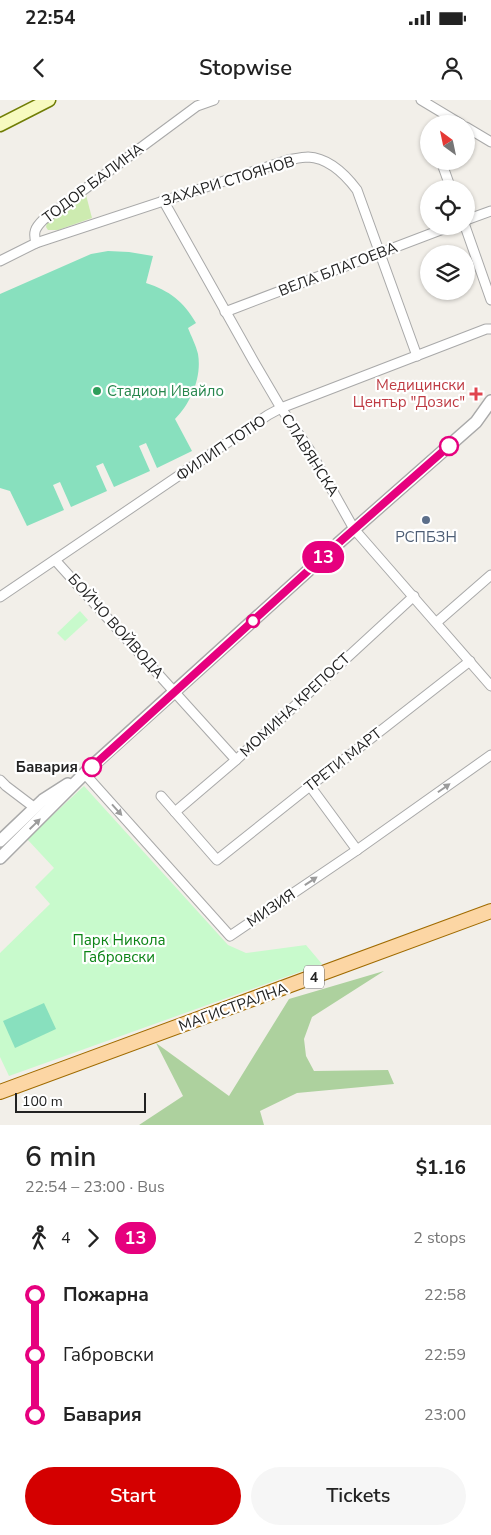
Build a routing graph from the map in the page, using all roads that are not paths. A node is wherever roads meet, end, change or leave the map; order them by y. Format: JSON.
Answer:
{"nodes":[{"id":1,"x":49,"y":100,"type":"edge"},
{"id":2,"x":214,"y":100,"type":"edge"},
{"id":3,"x":421,"y":100,"type":"edge"},
{"id":4,"x":196,"y":103,"type":"edge"},
{"id":5,"x":446,"y":115,"type":"edge"},
{"id":6,"x":0,"y":125,"type":"edge"},
{"id":7,"x":475,"y":132,"type":"edge"},
{"id":8,"x":491,"y":142,"type":"edge"},
{"id":9,"x":163,"y":200,"type":"junction"},
{"id":10,"x":491,"y":211,"type":"edge"},
{"id":11,"x":475,"y":217,"type":"edge"},
{"id":12,"x":428,"y":235,"type":"edge"},
{"id":13,"x":467,"y":235,"type":"edge"},
{"id":14,"x":36,"y":243,"type":"junction"},
{"id":15,"x":381,"y":253,"type":"junction"},
{"id":16,"x":0,"y":261,"type":"edge"},
{"id":17,"x":491,"y":300,"type":"edge"},
{"id":18,"x":225,"y":312,"type":"junction"},
{"id":19,"x":491,"y":329,"type":"edge"},
{"id":20,"x":417,"y":356,"type":"junction"},
{"id":21,"x":491,"y":401,"type":"edge"},
{"id":22,"x":282,"y":408,"type":"junction"},
{"id":23,"x":354,"y":528,"type":"junction"},
{"id":24,"x":55,"y":560,"type":"junction"},
{"id":25,"x":491,"y":575,"type":"edge"},
{"id":26,"x":414,"y":596,"type":"junction"},
{"id":27,"x":0,"y":597,"type":"edge"},
{"id":28,"x":437,"y":622,"type":"junction"},
{"id":29,"x":470,"y":661,"type":"junction"},
{"id":30,"x":491,"y":686,"type":"edge"},
{"id":31,"x":175,"y":691,"type":"junction"},
{"id":32,"x":491,"y":755,"type":"edge"},
{"id":33,"x":236,"y":760,"type":"junction"},
{"id":34,"x":84,"y":773,"type":"junction"},
{"id":35,"x":0,"y":780,"type":"edge"},
{"id":36,"x":310,"y":786,"type":"junction"},
{"id":37,"x":161,"y":796,"type":"dead end"},
{"id":38,"x":35,"y":808,"type":"junction"},
{"id":39,"x":175,"y":812,"type":"junction"},
{"id":40,"x":0,"y":841,"type":"edge"},
{"id":41,"x":357,"y":850,"type":"junction"},
{"id":42,"x":0,"y":858,"type":"edge"},
{"id":43,"x":491,"y":911,"type":"edge"},
{"id":44,"x":116,"y":1050,"type":"junction"},
{"id":45,"x":0,"y":1092,"type":"edge"},
{"id":46,"x":0,"y":1103,"type":"edge"}],
"edges":[{"from":1,"to":6,"type":"main road"},
{"from":2,"to":4,"type":"street","name":"ТОДОР БАЛИНА"},
{"from":3,"to":5,"type":"street"},
{"from":4,"to":14,"type":"street","name":"ТОДОР БАЛИНА"},
{"from":7,"to":8,"type":"street"},
{"from":9,"to":14,"type":"street","name":"ЗАХАРИ СТОЯНОВ"},
{"from":9,"to":15,"type":"street","name":"ЗАХАРИ СТОЯНОВ"},
{"from":9,"to":18,"type":"street","name":"СЛАВЯНСКА"},
{"from":10,"to":11,"type":"street"},
{"from":12,"to":15,"type":"street","name":"ВЕЛА БЛАГОЕВА"},
{"from":13,"to":17,"type":"street"},
{"from":14,"to":16,"type":"street","name":"ТОДОР БАЛИНА"},
{"from":15,"to":18,"type":"street","name":"ВЕЛА БЛАГОЕВА"},
{"from":15,"to":20,"type":"street","name":"ЗАХАРИ СТОЯНОВ"},
{"from":18,"to":22,"type":"street","name":"СЛАВЯНСКА"},
{"from":19,"to":20,"type":"street","name":"ФИЛИП ТОТЮ"},
{"from":20,"to":22,"type":"street","name":"ФИЛИП ТОТЮ"},
{"from":21,"to":23,"type":"street"},
{"from":22,"to":23,"type":"street","name":"СЛАВЯНСКА"},
{"from":22,"to":24,"type":"street","name":"ФИЛИП ТОТЮ"},
{"from":23,"to":26,"type":"street","name":"СЛАВЯНСКА"},
{"from":23,"to":31,"type":"street"},
{"from":24,"to":27,"type":"street","name":"ФИЛИП ТОТЮ"},
{"from":24,"to":31,"type":"street","name":"БОЙЧО ВОЙВОДА"},
{"from":25,"to":28,"type":"street"},
{"from":26,"to":28,"type":"street","name":"СЛАВЯНСКА"},
{"from":26,"to":33,"type":"street","name":"МОМИНА КРЕПОСТ"},
{"from":28,"to":29,"type":"street","name":"СЛАВЯНСКА"},
{"from":29,"to":30,"type":"street","name":"СЛАВЯНСКА"},
{"from":29,"to":36,"type":"street","name":"ТРЕТИ МАРТ"},
{"from":31,"to":33,"type":"street","name":"БОЙЧО ВОЙВОДА"},
{"from":31,"to":34,"type":"street"},
{"from":41,"to":32,"type":"street","name":"МИЗИЯ","one_way":true},
{"from":33,"to":39,"type":"street","name":"МОМИНА КРЕПОСТ"},
{"from":34,"to":38,"type":"street"},
{"from":34,"to":41,"type":"street","name":"МИЗИЯ","one_way":true},
{"from":42,"to":34,"type":"street","one_way":true},
{"from":35,"to":38,"type":"street"},
{"from":36,"to":39,"type":"street","name":"ТРЕТИ МАРТ"},
{"from":36,"to":41,"type":"street"},
{"from":37,"to":39,"type":"street"},
{"from":38,"to":40,"type":"street"},
{"from":43,"to":44,"type":"main road","name":"МАГИСТРАЛНА","number":"4"},
{"from":44,"to":45,"type":"main road","name":"МАГИСТРАЛНА","number":"4"},
{"from":44,"to":46,"type":"main road","name":"МАГИСТРАЛНА","number":"4"}]}
